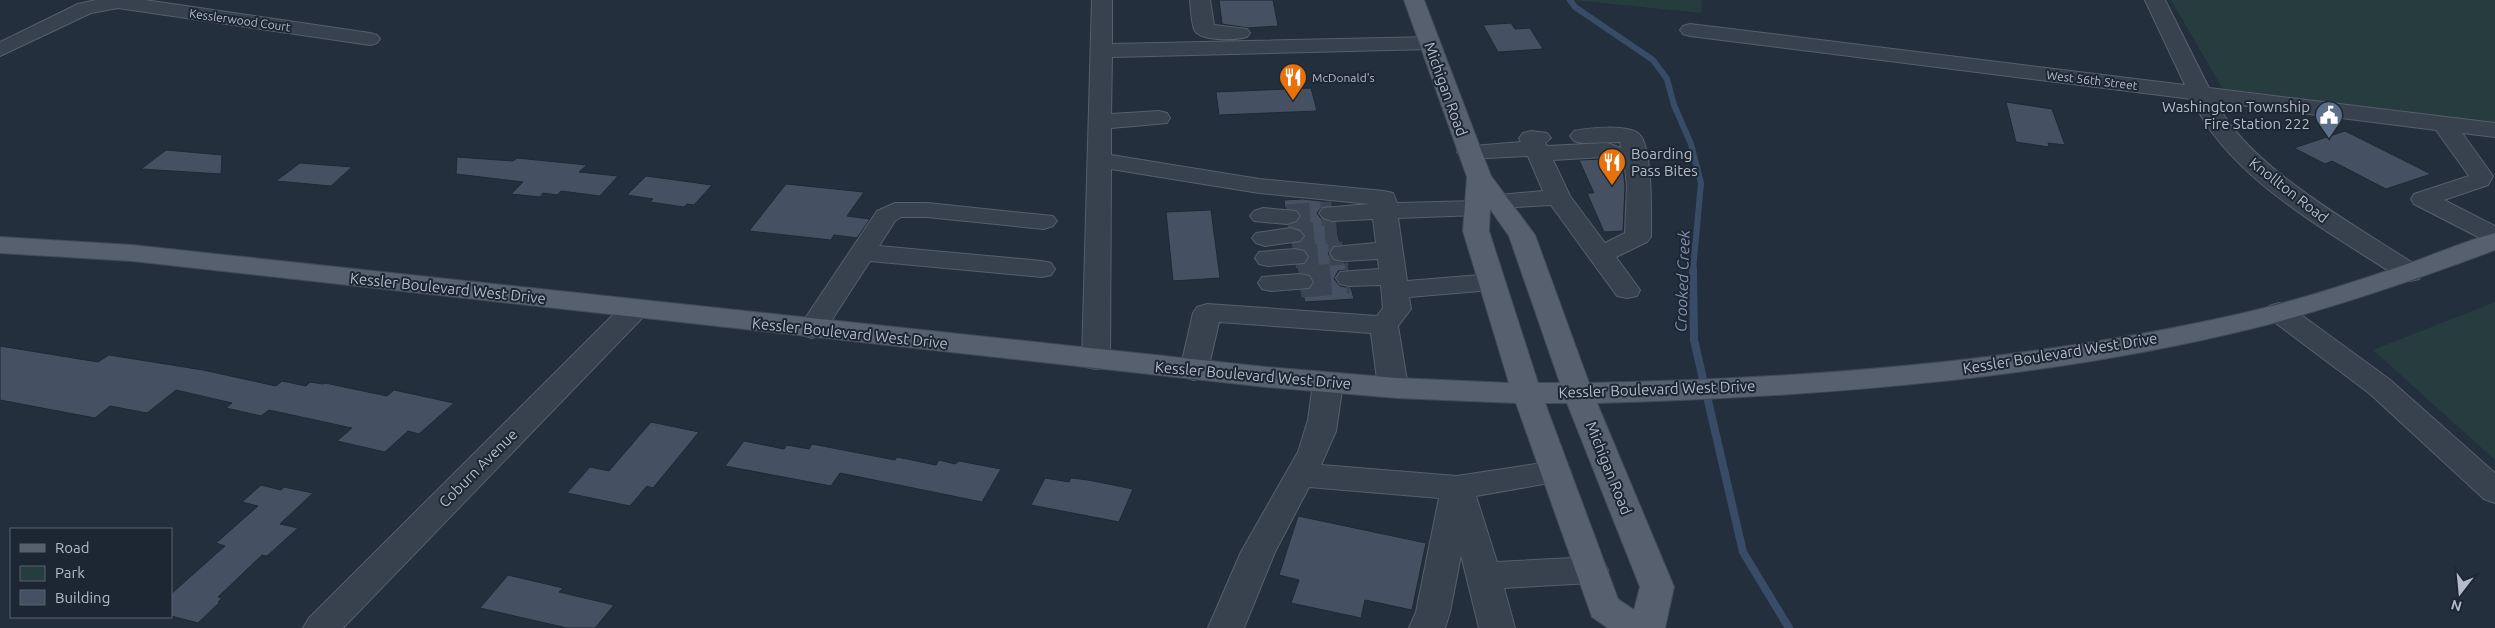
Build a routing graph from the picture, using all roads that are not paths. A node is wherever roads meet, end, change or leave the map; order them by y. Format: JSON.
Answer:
{"nodes":[{"id":1,"x":252,"y":0,"type":"edge"},
{"id":2,"x":1102,"y":0,"type":"edge"},
{"id":3,"x":1200,"y":0,"type":"edge"},
{"id":4,"x":1414,"y":0,"type":"edge"},
{"id":5,"x":2154,"y":0,"type":"edge"},
{"id":6,"x":220,"y":17,"type":"junction"},
{"id":7,"x":1317,"y":30,"type":"dead end"},
{"id":8,"x":1690,"y":30,"type":"dead end"},
{"id":9,"x":1208,"y":31,"type":"junction"},
{"id":10,"x":1171,"y":33,"type":"dead end"},
{"id":11,"x":370,"y":39,"type":"dead end"},
{"id":12,"x":1430,"y":43,"type":"junction"},
{"id":13,"x":1333,"y":44,"type":"junction"},
{"id":14,"x":0,"y":50,"type":"edge"},
{"id":15,"x":1101,"y":51,"type":"junction"},
{"id":16,"x":1338,"y":65,"type":"dead end"},
{"id":17,"x":2201,"y":94,"type":"junction"},
{"id":18,"x":1159,"y":118,"type":"dead end"},
{"id":19,"x":1100,"y":122,"type":"junction"},
{"id":20,"x":2444,"y":124,"type":"junction"},
{"id":21,"x":2495,"y":130,"type":"edge"},
{"id":22,"x":1537,"y":151,"type":"junction"},
{"id":23,"x":1469,"y":152,"type":"junction"},
{"id":24,"x":1099,"y":160,"type":"junction"},
{"id":25,"x":1558,"y":197,"type":"junction"},
{"id":26,"x":1487,"y":205,"type":"junction"},
{"id":27,"x":1044,"y":221,"type":"dead end"},
{"id":28,"x":1387,"y":230,"type":"junction"},
{"id":29,"x":2495,"y":236,"type":"edge"},
{"id":30,"x":2495,"y":241,"type":"edge"},
{"id":31,"x":0,"y":245,"type":"edge"},
{"id":32,"x":861,"y":252,"type":"junction"},
{"id":33,"x":1601,"y":255,"type":"junction"},
{"id":34,"x":1042,"y":269,"type":"dead end"},
{"id":35,"x":2410,"y":273,"type":"junction"},
{"id":36,"x":1348,"y":278,"type":"tunnel mouth"},
{"id":37,"x":1492,"y":282,"type":"junction"},
{"id":38,"x":1393,"y":283,"type":"junction"},
{"id":39,"x":1627,"y":290,"type":"dead end"},
{"id":40,"x":635,"y":308,"type":"junction"},
{"id":41,"x":2279,"y":312,"type":"junction"},
{"id":42,"x":1384,"y":325,"type":"junction"},
{"id":43,"x":812,"y":329,"type":"junction"},
{"id":44,"x":1096,"y":360,"type":"junction"},
{"id":45,"x":1194,"y":370,"type":"junction"},
{"id":46,"x":1328,"y":383,"type":"junction"},
{"id":47,"x":1392,"y":387,"type":"junction"},
{"id":48,"x":1578,"y":393,"type":"junction"},
{"id":49,"x":1527,"y":394,"type":"junction"},
{"id":50,"x":1556,"y":472,"type":"junction"},
{"id":51,"x":1300,"y":475,"type":"junction"},
{"id":52,"x":1457,"y":488,"type":"junction"},
{"id":53,"x":2495,"y":491,"type":"edge"},
{"id":54,"x":1591,"y":570,"type":"junction"},
{"id":55,"x":1484,"y":576,"type":"junction"},
{"id":56,"x":321,"y":628,"type":"edge"},
{"id":57,"x":1226,"y":628,"type":"edge"},
{"id":58,"x":1427,"y":628,"type":"edge"},
{"id":59,"x":1497,"y":628,"type":"edge"},
{"id":60,"x":1634,"y":628,"type":"edge"},
{"id":61,"x":1647,"y":628,"type":"edge"}],
"edges":[{"from":1,"to":6,"type":"street"},
{"from":2,"to":15,"type":"street"},
{"from":3,"to":9,"type":"street"},
{"from":4,"to":12,"type":"main road","name":"Michigan Road"},
{"from":5,"to":17,"type":"street","name":"Knollton Road"},
{"from":6,"to":11,"type":"street","name":"Kesslerwood Court"},
{"from":6,"to":14,"type":"street","name":"Kesslerwood Court"},
{"from":7,"to":9,"type":"street"},
{"from":8,"to":17,"type":"street","name":"West 56th Street"},
{"from":9,"to":10,"type":"street"},
{"from":12,"to":13,"type":"street"},
{"from":12,"to":23,"type":"main road","name":"Michigan Road"},
{"from":13,"to":15,"type":"street"},
{"from":13,"to":16,"type":"street"},
{"from":15,"to":19,"type":"street"},
{"from":17,"to":20,"type":"street","name":"West 56th Street"},
{"from":17,"to":35,"type":"street","name":"Knollton Road"},
{"from":18,"to":19,"type":"street"},
{"from":19,"to":24,"type":"street"},
{"from":20,"to":21,"type":"street","name":"West 56th Street"},
{"from":20,"to":29,"type":"street"},
{"from":22,"to":23,"type":"street"},
{"from":22,"to":25,"type":"street"},
{"from":22,"to":33,"type":"street"},
{"from":23,"to":26,"type":"main road","name":"Michigan Road"},
{"from":24,"to":28,"type":"street"},
{"from":24,"to":44,"type":"street"},
{"from":25,"to":26,"type":"street"},
{"from":25,"to":33,"type":"street"},
{"from":26,"to":28,"type":"street"},
{"from":26,"to":37,"type":"main road","name":"Michigan Road"},
{"from":26,"to":48,"type":"main road","name":"Michigan Road"},
{"from":27,"to":32,"type":"street"},
{"from":28,"to":28,"type":"street"},
{"from":28,"to":38,"type":"street"},
{"from":30,"to":35,"type":"main road","name":"Kessler Boulevard West Drive"},
{"from":31,"to":40,"type":"main road","name":"Kessler Boulevard West Drive"},
{"from":32,"to":34,"type":"street"},
{"from":32,"to":43,"type":"street"},
{"from":33,"to":39,"type":"street"},
{"from":35,"to":41,"type":"main road","name":"Kessler Boulevard West Drive"},
{"from":36,"to":38,"type":"street"},
{"from":37,"to":38,"type":"street"},
{"from":37,"to":49,"type":"main road","name":"Michigan Road"},
{"from":38,"to":42,"type":"street"},
{"from":40,"to":43,"type":"main road","name":"Kessler Boulevard West Drive"},
{"from":40,"to":56,"type":"street","name":"Coburn Avenue"},
{"from":41,"to":48,"type":"main road","name":"Kessler Boulevard West Drive"},
{"from":41,"to":53,"type":"street"},
{"from":42,"to":45,"type":"street"},
{"from":42,"to":47,"type":"street"},
{"from":43,"to":44,"type":"main road","name":"Kessler Boulevard West Drive"},
{"from":44,"to":45,"type":"main road","name":"Kessler Boulevard West Drive"},
{"from":45,"to":46,"type":"main road","name":"Kessler Boulevard West Drive"},
{"from":46,"to":47,"type":"main road","name":"Kessler Boulevard West Drive"},
{"from":46,"to":51,"type":"street"},
{"from":47,"to":49,"type":"main road","name":"Kessler Boulevard West Drive"},
{"from":48,"to":49,"type":"main road","name":"Kessler Boulevard West Drive"},
{"from":48,"to":61,"type":"main road","name":"Michigan Road"},
{"from":49,"to":50,"type":"main road","name":"Michigan Road"},
{"from":50,"to":52,"type":"street"},
{"from":50,"to":54,"type":"main road","name":"Michigan Road"},
{"from":51,"to":52,"type":"street"},
{"from":51,"to":57,"type":"street"},
{"from":52,"to":55,"type":"street"},
{"from":52,"to":58,"type":"street"},
{"from":54,"to":55,"type":"street"},
{"from":54,"to":60,"type":"main road","name":"Michigan Road"},
{"from":55,"to":59,"type":"street"}]}
